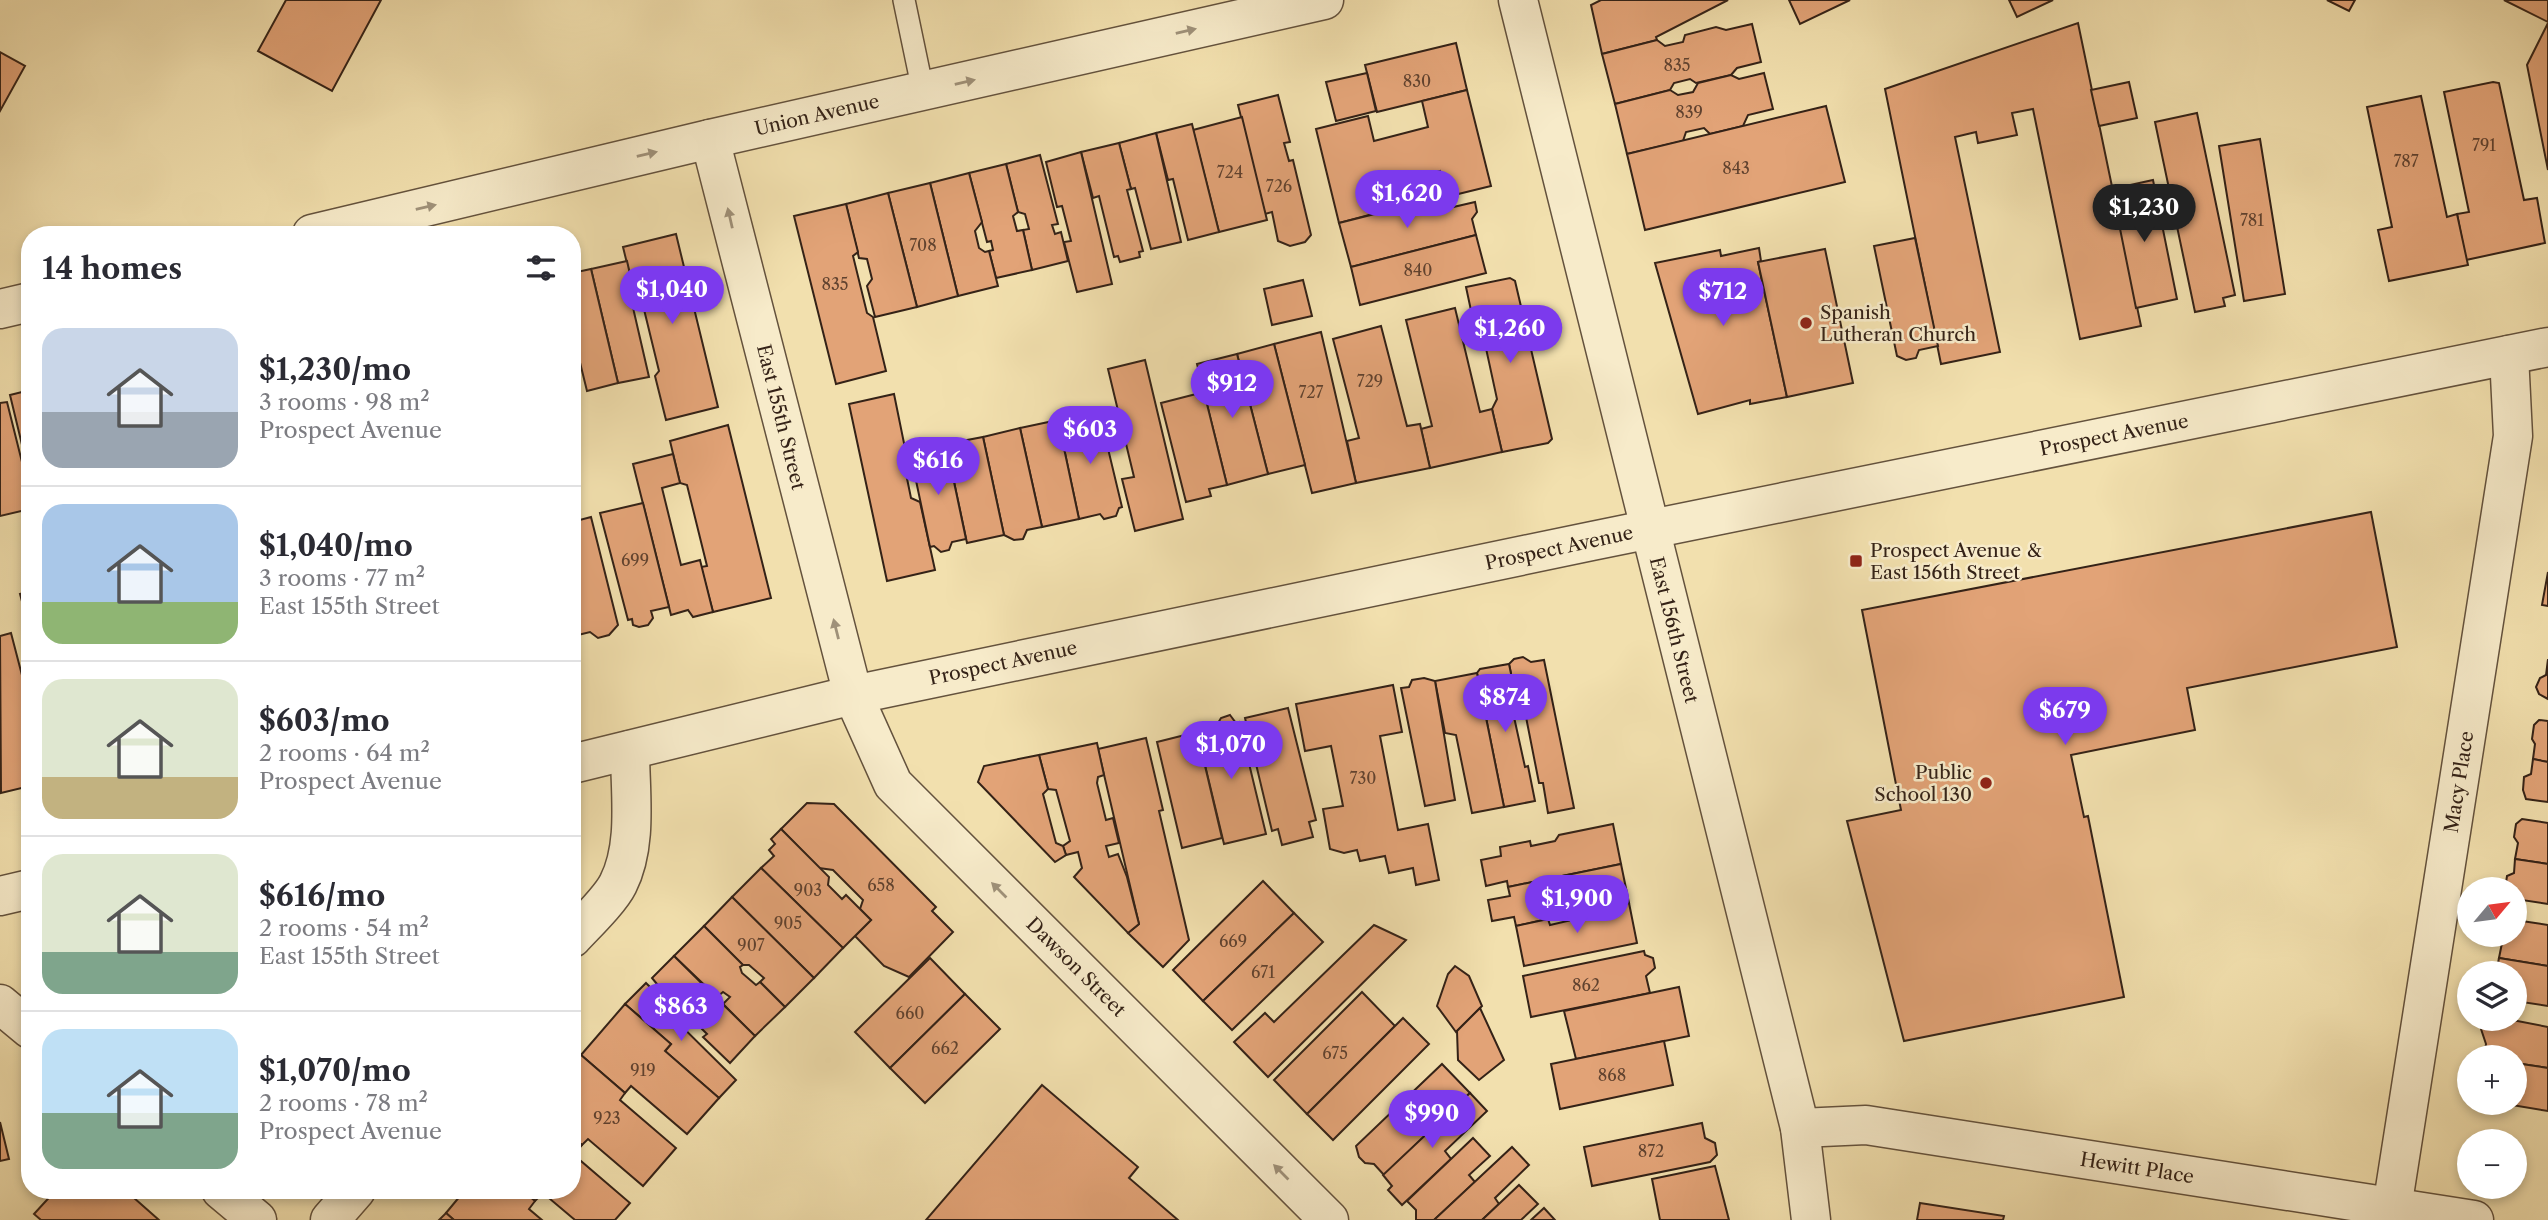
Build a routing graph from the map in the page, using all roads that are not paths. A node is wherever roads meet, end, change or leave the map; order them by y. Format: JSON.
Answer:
{"nodes":[{"id":1,"x":904,"y":0,"type":"edge"},
{"id":2,"x":1324,"y":0,"type":"edge"},
{"id":3,"x":1518,"y":0,"type":"edge"},
{"id":4,"x":923,"y":91,"type":"junction"},
{"id":5,"x":710,"y":139,"type":"junction"},
{"id":6,"x":346,"y":226,"type":"edge"},
{"id":7,"x":21,"y":304,"type":"edge"},
{"id":8,"x":0,"y":309,"type":"edge"},
{"id":9,"x":2548,"y":347,"type":"edge"},
{"id":10,"x":2509,"y":355,"type":"junction"},
{"id":11,"x":1648,"y":530,"type":"junction"},
{"id":12,"x":853,"y":695,"type":"junction"},
{"id":13,"x":630,"y":750,"type":"junction"},
{"id":14,"x":581,"y":762,"type":"edge"},
{"id":15,"x":21,"y":891,"type":"edge"},
{"id":16,"x":0,"y":896,"type":"edge"},
{"id":17,"x":581,"y":928,"type":"edge"},
{"id":18,"x":0,"y":1004,"type":"edge"},
{"id":19,"x":21,"y":1022,"type":"edge"},
{"id":20,"x":1800,"y":1128,"type":"junction"},
{"id":21,"x":232,"y":1199,"type":"edge"},
{"id":22,"x":348,"y":1199,"type":"edge"},
{"id":23,"x":2392,"y":1208,"type":"junction"},
{"id":24,"x":257,"y":1220,"type":"edge"},
{"id":25,"x":330,"y":1220,"type":"edge"},
{"id":26,"x":1329,"y":1220,"type":"edge"},
{"id":27,"x":1811,"y":1220,"type":"edge"},
{"id":28,"x":2474,"y":1220,"type":"edge"}],
"edges":[{"from":1,"to":4,"type":"lane"},
{"from":4,"to":2,"type":"street","name":"Union Avenue","one_way":true},
{"from":3,"to":11,"type":"street","name":"East 156th Street"},
{"from":4,"to":5,"type":"street","name":"Union Avenue"},
{"from":6,"to":5,"type":"street","name":"Union Avenue","one_way":true},
{"from":12,"to":5,"type":"street","name":"East 155th Street","one_way":true},
{"from":7,"to":8,"type":"street"},
{"from":9,"to":10,"type":"street","name":"Prospect Avenue"},
{"from":10,"to":11,"type":"street","name":"Prospect Avenue"},
{"from":10,"to":23,"type":"street","name":"Macy Place"},
{"from":11,"to":12,"type":"street","name":"Prospect Avenue"},
{"from":11,"to":20,"type":"street","name":"East 156th Street"},
{"from":12,"to":13,"type":"street","name":"Prospect Avenue"},
{"from":26,"to":12,"type":"street","name":"Dawson Street","one_way":true},
{"from":13,"to":14,"type":"street","name":"Prospect Avenue"},
{"from":13,"to":17,"type":"street"},
{"from":15,"to":16,"type":"street"},
{"from":18,"to":19,"type":"street"},
{"from":20,"to":23,"type":"street","name":"Hewitt Place"},
{"from":20,"to":27,"type":"street","name":"East 156th Street"},
{"from":21,"to":24,"type":"street"},
{"from":22,"to":25,"type":"street"},
{"from":23,"to":28,"type":"street","name":"Hewitt Place"}]}
